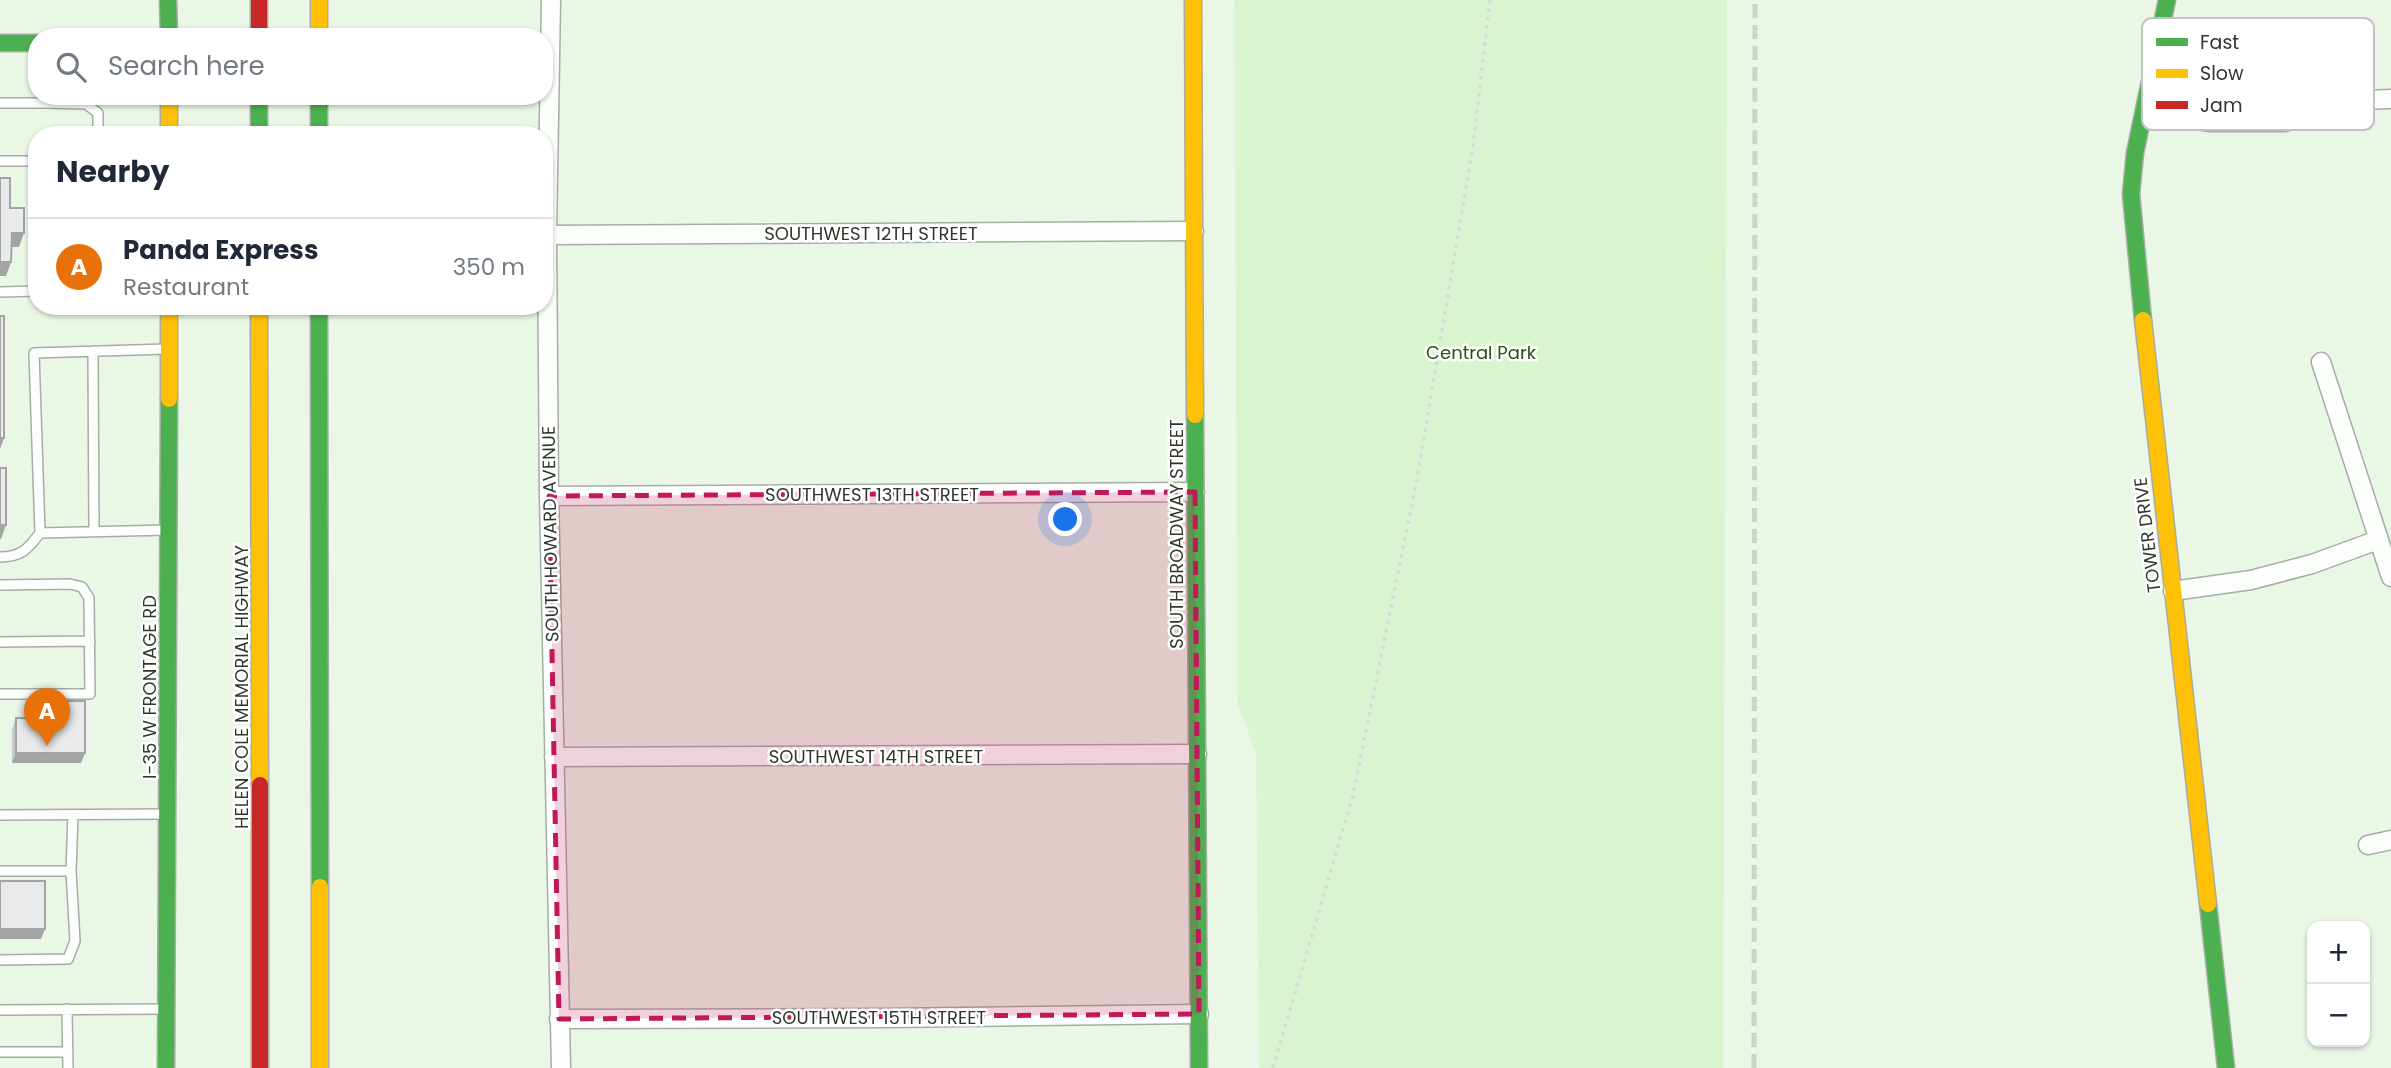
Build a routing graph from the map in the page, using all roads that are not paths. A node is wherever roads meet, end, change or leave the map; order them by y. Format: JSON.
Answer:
{"nodes":[{"id":1,"x":168,"y":0,"type":"edge"},
{"id":2,"x":259,"y":0,"type":"edge"},
{"id":3,"x":319,"y":0,"type":"edge"},
{"id":4,"x":551,"y":0,"type":"edge"},
{"id":5,"x":1193,"y":0,"type":"edge"},
{"id":6,"x":2167,"y":0,"type":"edge"},
{"id":7,"x":2163,"y":18,"type":"edge"},
{"id":8,"x":169,"y":28,"type":"edge"},
{"id":9,"x":259,"y":28,"type":"edge"},
{"id":10,"x":319,"y":28,"type":"edge"},
{"id":11,"x":551,"y":28,"type":"edge"},
{"id":12,"x":0,"y":43,"type":"edge"},
{"id":13,"x":28,"y":43,"type":"edge"},
{"id":14,"x":28,"y":101,"type":"edge"},
{"id":15,"x":0,"y":103,"type":"edge"},
{"id":16,"x":87,"y":105,"type":"edge"},
{"id":17,"x":169,"y":105,"type":"edge"},
{"id":18,"x":259,"y":105,"type":"edge"},
{"id":19,"x":319,"y":105,"type":"edge"},
{"id":20,"x":549,"y":105,"type":"edge"},
{"id":21,"x":2142,"y":120,"type":"edge"},
{"id":22,"x":98,"y":126,"type":"edge"},
{"id":23,"x":169,"y":126,"type":"edge"},
{"id":24,"x":259,"y":126,"type":"edge"},
{"id":25,"x":319,"y":126,"type":"edge"},
{"id":26,"x":549,"y":126,"type":"edge"},
{"id":27,"x":0,"y":161,"type":"edge"},
{"id":28,"x":28,"y":161,"type":"edge"},
{"id":29,"x":1194,"y":231,"type":"junction"},
{"id":30,"x":553,"y":234,"type":"edge"},
{"id":31,"x":0,"y":292,"type":"edge"},
{"id":32,"x":28,"y":292,"type":"edge"},
{"id":33,"x":169,"y":315,"type":"edge"},
{"id":34,"x":259,"y":315,"type":"edge"},
{"id":35,"x":319,"y":315,"type":"edge"},
{"id":36,"x":548,"y":315,"type":"edge"},
{"id":37,"x":169,"y":349,"type":"junction"},
{"id":38,"x":93,"y":351,"type":"junction"},
{"id":39,"x":2321,"y":362,"type":"dead end"},
{"id":40,"x":1195,"y":492,"type":"junction"},
{"id":41,"x":549,"y":496,"type":"junction"},
{"id":42,"x":168,"y":530,"type":"junction"},
{"id":43,"x":94,"y":531,"type":"junction"},
{"id":44,"x":40,"y":533,"type":"junction"},
{"id":45,"x":2378,"y":540,"type":"junction"},
{"id":46,"x":0,"y":557,"type":"edge"},
{"id":47,"x":2391,"y":577,"type":"edge"},
{"id":48,"x":0,"y":585,"type":"edge"},
{"id":49,"x":2173,"y":591,"type":"junction"},
{"id":50,"x":90,"y":641,"type":"junction"},
{"id":51,"x":0,"y":642,"type":"edge"},
{"id":52,"x":0,"y":694,"type":"edge"},
{"id":53,"x":1197,"y":754,"type":"junction"},
{"id":54,"x":554,"y":757,"type":"junction"},
{"id":55,"x":168,"y":814,"type":"junction"},
{"id":56,"x":73,"y":815,"type":"junction"},
{"id":57,"x":0,"y":816,"type":"edge"},
{"id":58,"x":2391,"y":840,"type":"edge"},
{"id":59,"x":2368,"y":845,"type":"dead end"},
{"id":60,"x":0,"y":871,"type":"edge"},
{"id":61,"x":71,"y":871,"type":"junction"},
{"id":62,"x":0,"y":960,"type":"edge"},
{"id":63,"x":67,"y":1009,"type":"junction"},
{"id":64,"x":167,"y":1009,"type":"junction"},
{"id":65,"x":0,"y":1010,"type":"edge"},
{"id":66,"x":1199,"y":1014,"type":"junction"},
{"id":67,"x":559,"y":1018,"type":"junction"},
{"id":68,"x":0,"y":1052,"type":"edge"},
{"id":69,"x":68,"y":1052,"type":"junction"},
{"id":70,"x":68,"y":1068,"type":"edge"},
{"id":71,"x":166,"y":1068,"type":"edge"},
{"id":72,"x":260,"y":1068,"type":"edge"},
{"id":73,"x":320,"y":1068,"type":"edge"},
{"id":74,"x":561,"y":1068,"type":"edge"},
{"id":75,"x":1199,"y":1068,"type":"edge"},
{"id":76,"x":2226,"y":1068,"type":"edge"}],
"edges":[{"from":1,"to":8,"type":"main road"},
{"from":2,"to":9,"type":"main road"},
{"from":3,"to":10,"type":"main road"},
{"from":4,"to":11,"type":"street","name":"SOUTH HOWARD AVENUE"},
{"from":5,"to":29,"type":"main road","name":"SOUTH BROADWAY STREET"},
{"from":6,"to":7,"type":"main road","name":"TOWER DRIVE"},
{"from":12,"to":13,"type":"main road"},
{"from":14,"to":15,"type":"lane"},
{"from":16,"to":22,"type":"lane"},
{"from":17,"to":23,"type":"main road"},
{"from":18,"to":24,"type":"main road"},
{"from":19,"to":25,"type":"main road"},
{"from":20,"to":26,"type":"street","name":"SOUTH HOWARD AVENUE"},
{"from":21,"to":49,"type":"main road","name":"TOWER DRIVE"},
{"from":27,"to":28,"type":"lane"},
{"from":29,"to":30,"type":"street","name":"SOUTHWEST 12TH STREET"},
{"from":29,"to":40,"type":"main road","name":"SOUTH BROADWAY STREET"},
{"from":31,"to":32,"type":"lane"},
{"from":33,"to":37,"type":"main road","name":"I-35 W FRONTAGE RD"},
{"from":34,"to":72,"type":"main road","name":"HELEN COLE MEMORIAL HIGHWAY"},
{"from":35,"to":73,"type":"main road"},
{"from":36,"to":41,"type":"street","name":"SOUTH HOWARD AVENUE"},
{"from":37,"to":38,"type":"lane"},
{"from":37,"to":42,"type":"main road","name":"I-35 W FRONTAGE RD"},
{"from":38,"to":43,"type":"lane"},
{"from":38,"to":44,"type":"lane"},
{"from":39,"to":45,"type":"street"},
{"from":40,"to":41,"type":"street","name":"SOUTHWEST 13TH STREET"},
{"from":40,"to":53,"type":"main road","name":"SOUTH BROADWAY STREET"},
{"from":41,"to":54,"type":"street","name":"SOUTH HOWARD AVENUE"},
{"from":42,"to":43,"type":"lane"},
{"from":42,"to":55,"type":"main road","name":"I-35 W FRONTAGE RD"},
{"from":43,"to":44,"type":"lane"},
{"from":44,"to":46,"type":"lane"},
{"from":45,"to":47,"type":"street"},
{"from":45,"to":49,"type":"street"},
{"from":48,"to":50,"type":"lane"},
{"from":49,"to":76,"type":"main road","name":"TOWER DRIVE"},
{"from":50,"to":51,"type":"lane"},
{"from":50,"to":52,"type":"lane"},
{"from":53,"to":54,"type":"street","name":"SOUTHWEST 14TH STREET"},
{"from":53,"to":66,"type":"main road","name":"SOUTH BROADWAY STREET"},
{"from":54,"to":67,"type":"street","name":"SOUTH HOWARD AVENUE"},
{"from":55,"to":56,"type":"lane"},
{"from":55,"to":64,"type":"main road","name":"I-35 W FRONTAGE RD"},
{"from":56,"to":57,"type":"lane"},
{"from":56,"to":61,"type":"lane"},
{"from":58,"to":59,"type":"street"},
{"from":60,"to":61,"type":"lane"},
{"from":61,"to":62,"type":"lane"},
{"from":63,"to":64,"type":"lane"},
{"from":63,"to":65,"type":"lane"},
{"from":63,"to":69,"type":"lane"},
{"from":64,"to":71,"type":"main road","name":"I-35 W FRONTAGE RD"},
{"from":66,"to":67,"type":"street","name":"SOUTHWEST 15TH STREET"},
{"from":66,"to":75,"type":"main road","name":"SOUTH BROADWAY STREET"},
{"from":67,"to":74,"type":"street","name":"SOUTH HOWARD AVENUE"},
{"from":68,"to":69,"type":"lane"},
{"from":69,"to":70,"type":"lane"}]}
